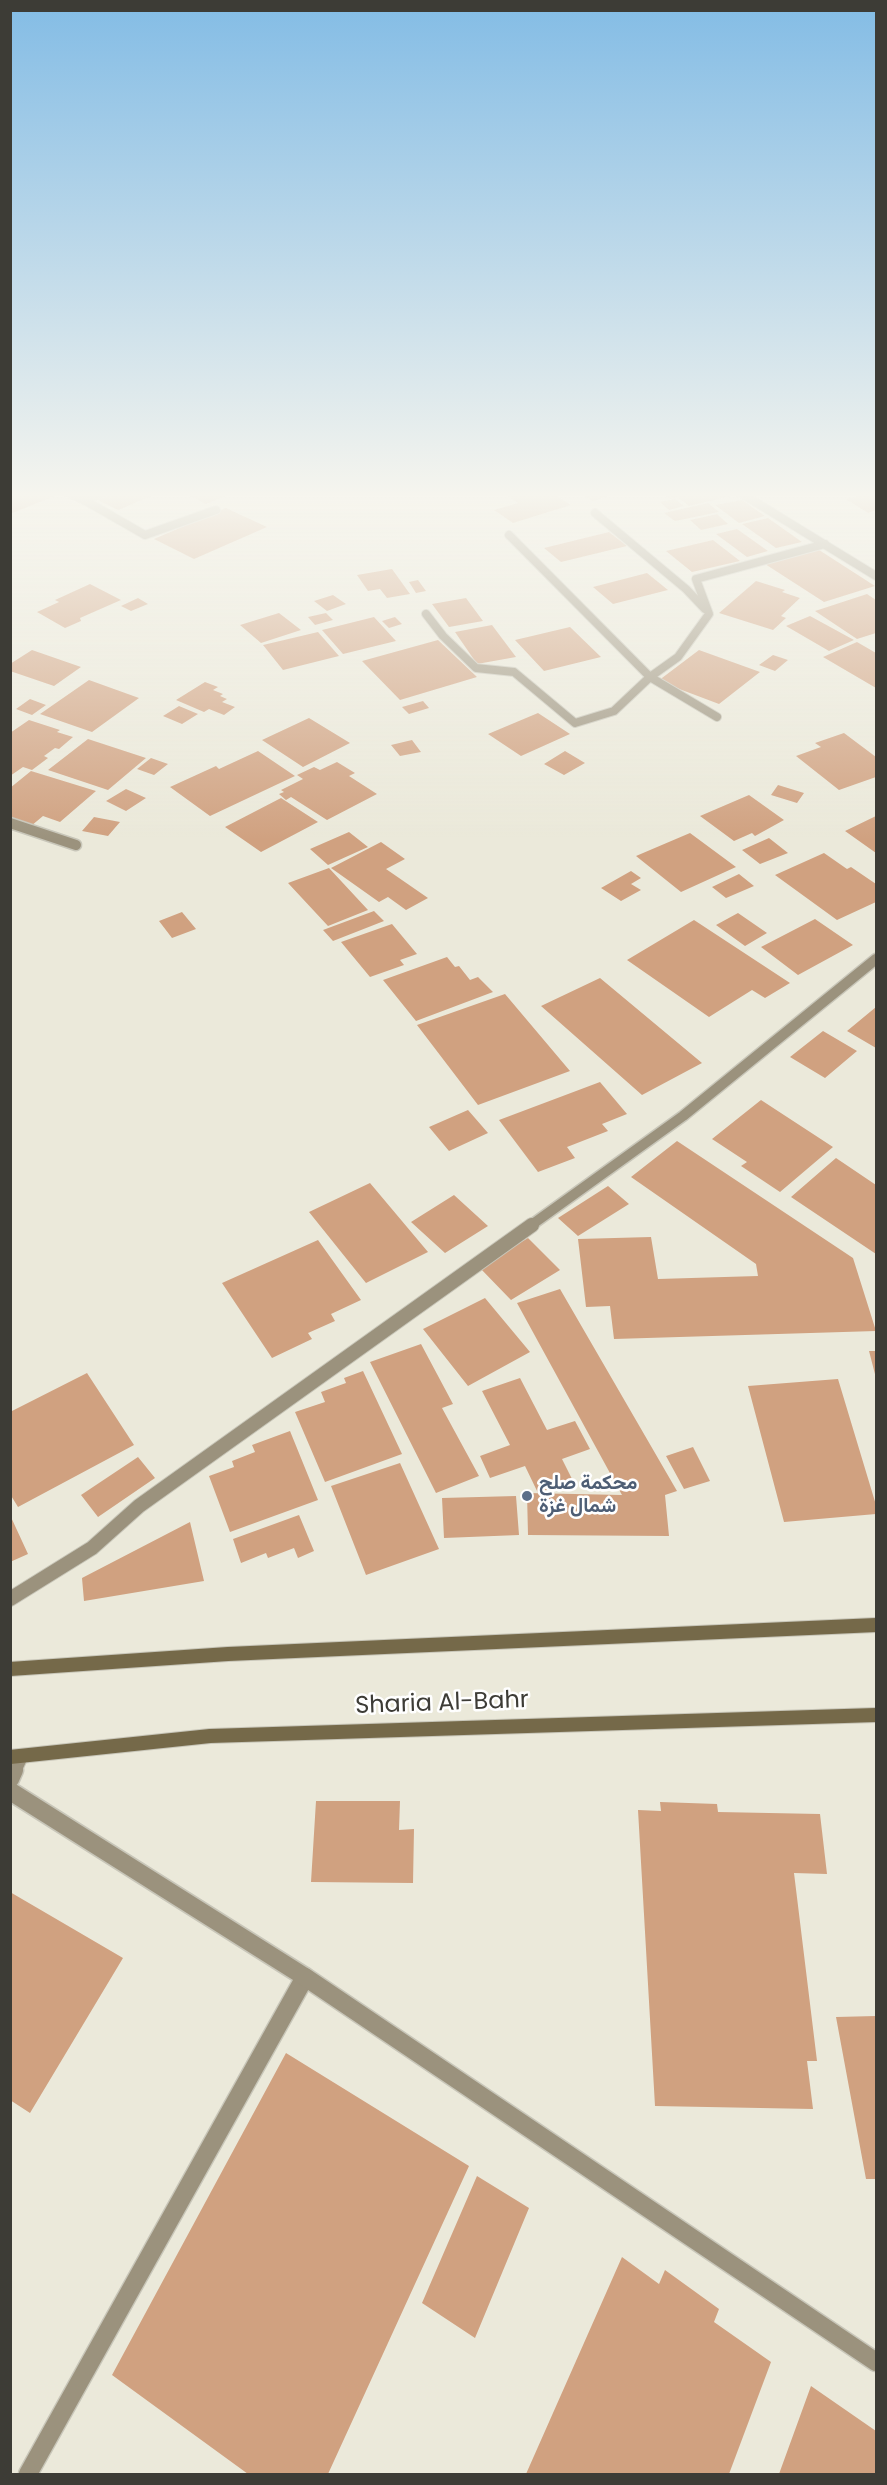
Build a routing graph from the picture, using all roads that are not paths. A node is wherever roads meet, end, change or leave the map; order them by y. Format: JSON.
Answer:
{"nodes":[{"id":1,"x":581,"y":608,"type":"edge"},
{"id":2,"x":703,"y":608,"type":"edge"},
{"id":3,"x":707,"y":608,"type":"edge"},
{"id":4,"x":426,"y":614,"type":"dead end"},
{"id":5,"x":709,"y":614,"type":"junction"},
{"id":6,"x":650,"y":677,"type":"junction"},
{"id":7,"x":717,"y":717,"type":"dead end"},
{"id":8,"x":10,"y":823,"type":"edge"},
{"id":9,"x":76,"y":845,"type":"dead end"},
{"id":10,"x":876,"y":959,"type":"edge"},
{"id":11,"x":10,"y":1599,"type":"edge"},
{"id":12,"x":876,"y":1625,"type":"edge"},
{"id":13,"x":10,"y":1669,"type":"edge"},
{"id":14,"x":876,"y":1714,"type":"edge"},
{"id":15,"x":16,"y":1756,"type":"edge"},
{"id":16,"x":10,"y":1779,"type":"edge"},
{"id":17,"x":10,"y":1791,"type":"edge"},
{"id":18,"x":305,"y":1977,"type":"junction"},
{"id":19,"x":876,"y":2362,"type":"edge"},
{"id":20,"x":28,"y":2475,"type":"edge"}],
"edges":[{"from":1,"to":6,"type":"street"},
{"from":2,"to":5,"type":"street"},
{"from":3,"to":5,"type":"street"},
{"from":4,"to":6,"type":"street"},
{"from":5,"to":6,"type":"street"},
{"from":6,"to":7,"type":"street"},
{"from":8,"to":9,"type":"street"},
{"from":10,"to":11,"type":"street"},
{"from":12,"to":13,"type":"main road"},
{"from":14,"to":15,"type":"main road","name":"Sharia Al-Bahr"},
{"from":15,"to":16,"type":"street"},
{"from":17,"to":18,"type":"street"},
{"from":18,"to":19,"type":"street"},
{"from":18,"to":20,"type":"street"}]}
